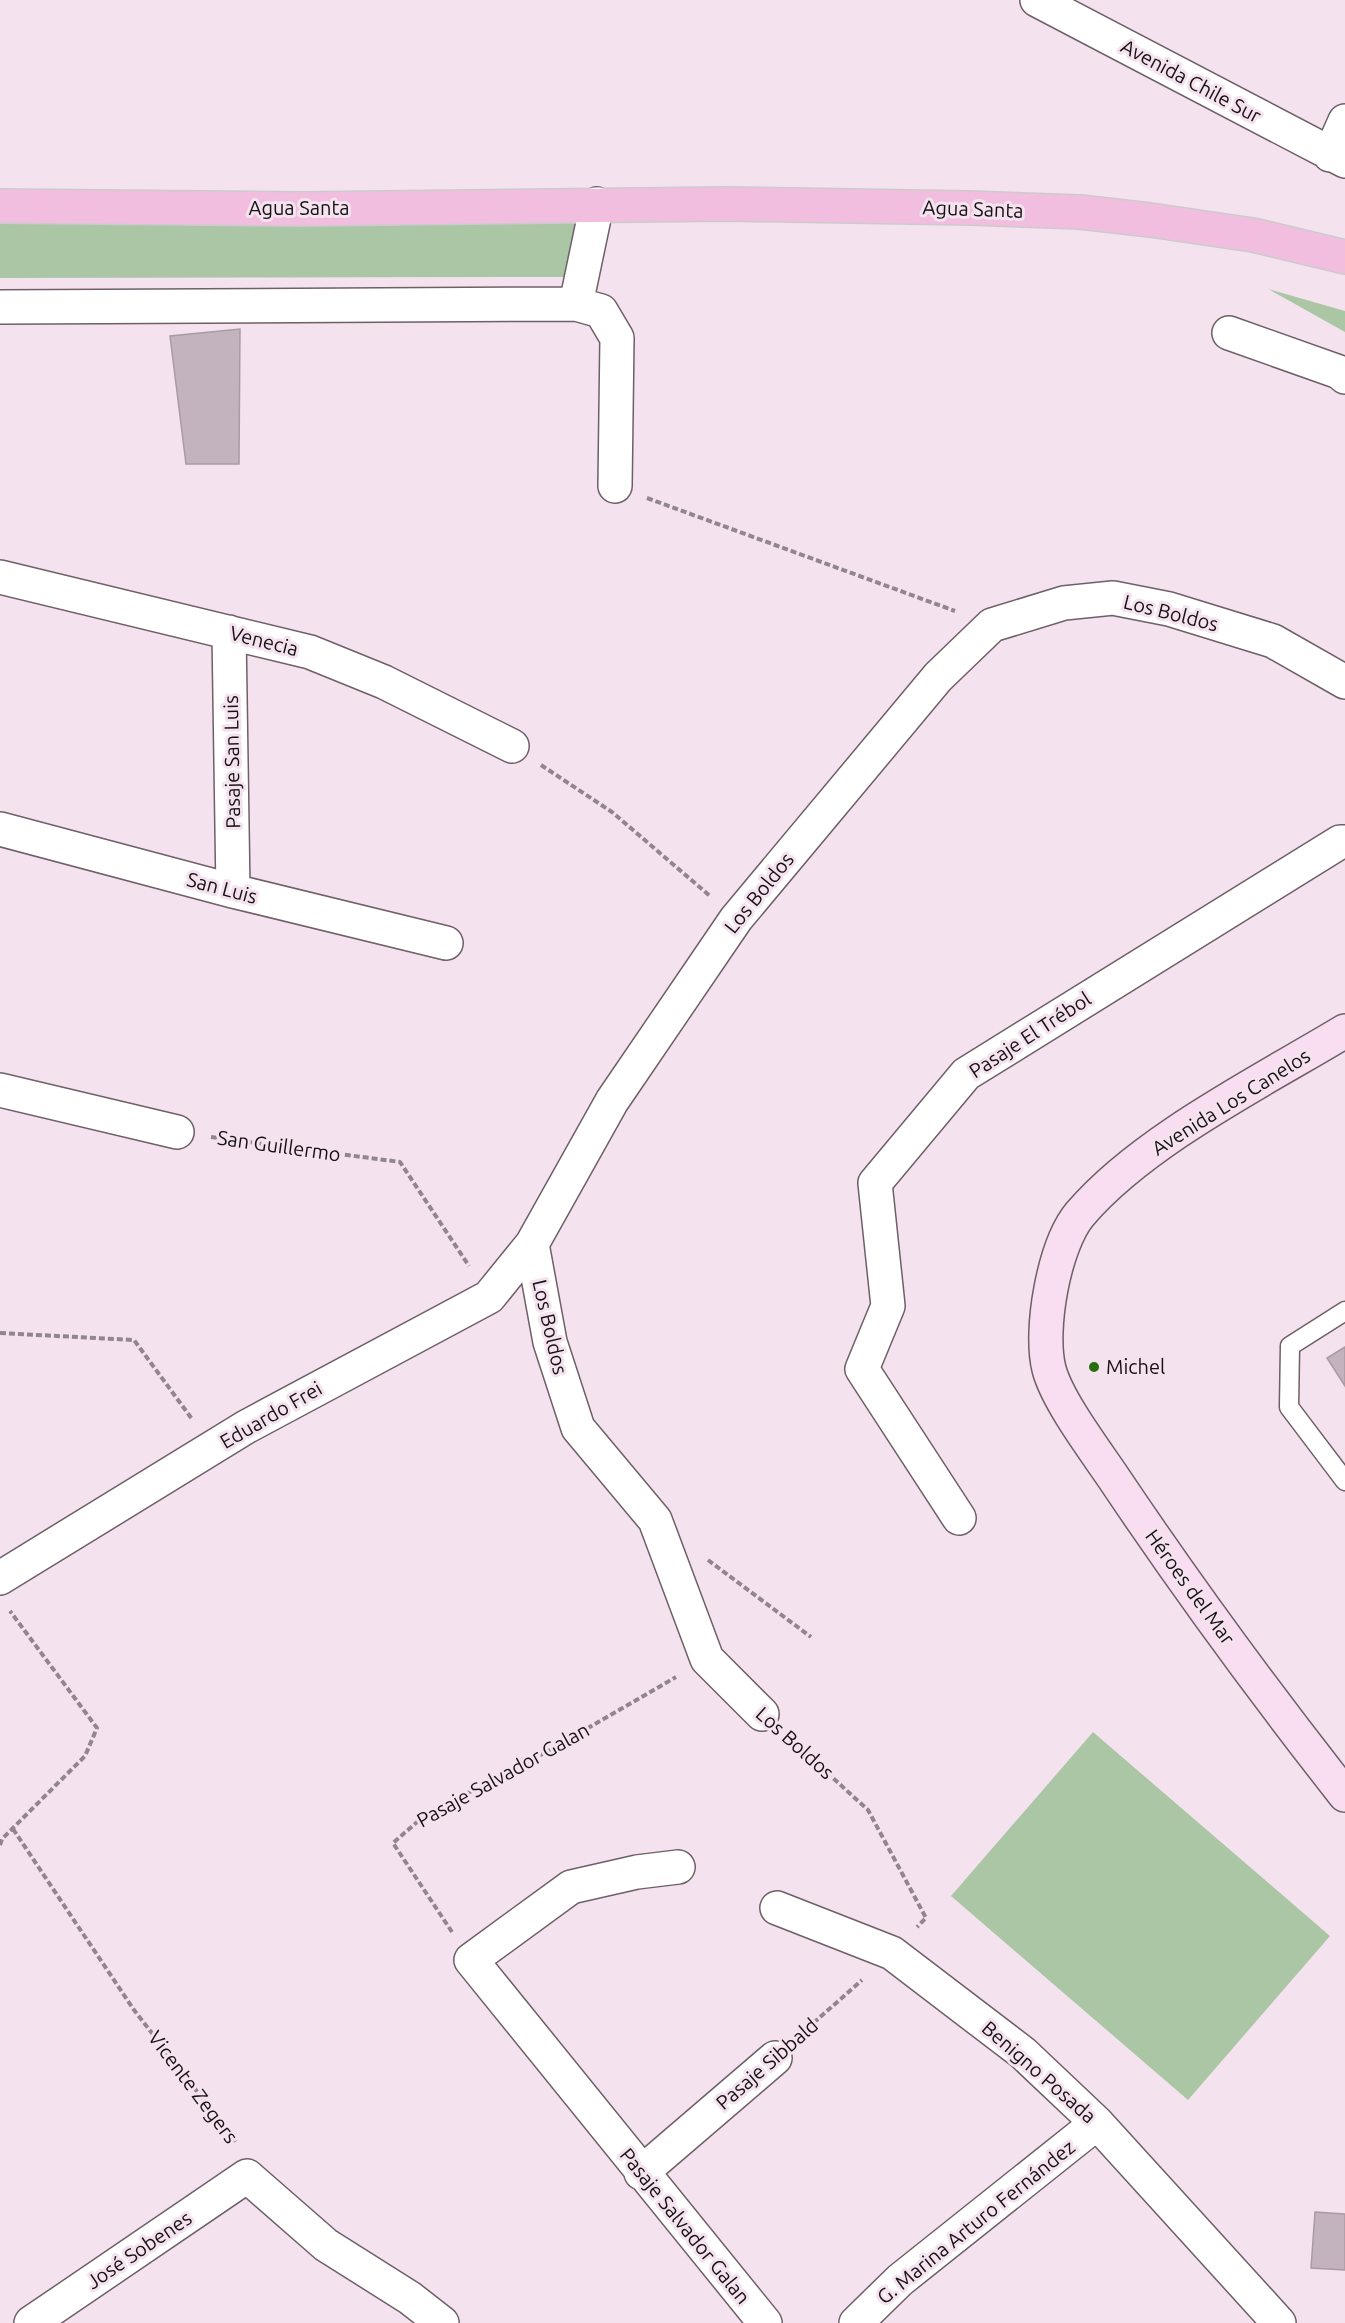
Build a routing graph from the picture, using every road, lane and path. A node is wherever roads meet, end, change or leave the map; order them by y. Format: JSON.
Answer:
{"nodes":[{"id":1,"x":1037,"y":0,"type":"edge"},
{"id":2,"x":1345,"y":121,"type":"edge"},
{"id":3,"x":1338,"y":158,"type":"edge"},
{"id":4,"x":597,"y":204,"type":"junction"},
{"id":5,"x":0,"y":206,"type":"edge"},
{"id":6,"x":1345,"y":257,"type":"edge"},
{"id":7,"x":576,"y":304,"type":"junction"},
{"id":8,"x":0,"y":307,"type":"edge"},
{"id":9,"x":1229,"y":333,"type":"dead end"},
{"id":10,"x":1345,"y":377,"type":"edge"},
{"id":11,"x":615,"y":486,"type":"joint"},
{"id":12,"x":0,"y":577,"type":"edge"},
{"id":13,"x":992,"y":625,"type":"junction"},
{"id":14,"x":229,"y":632,"type":"junction"},
{"id":15,"x":1345,"y":682,"type":"edge"},
{"id":16,"x":512,"y":747,"type":"joint"},
{"id":17,"x":0,"y":829,"type":"edge"},
{"id":18,"x":1345,"y":842,"type":"edge"},
{"id":19,"x":234,"y":891,"type":"junction"},
{"id":20,"x":736,"y":919,"type":"junction"},
{"id":21,"x":446,"y":943,"type":"dead end"},
{"id":22,"x":1345,"y":1031,"type":"edge"},
{"id":23,"x":0,"y":1090,"type":"edge"},
{"id":24,"x":177,"y":1132,"type":"joint"},
{"id":25,"x":532,"y":1244,"type":"junction"},
{"id":26,"x":489,"y":1297,"type":"junction"},
{"id":27,"x":1345,"y":1311,"type":"edge"},
{"id":28,"x":0,"y":1332,"type":"edge"},
{"id":29,"x":1049,"y":1370,"type":"joint"},
{"id":30,"x":214,"y":1448,"type":"junction"},
{"id":31,"x":1345,"y":1481,"type":"edge"},
{"id":32,"x":959,"y":1518,"type":"dead end"},
{"id":33,"x":701,"y":1554,"type":"dead end"},
{"id":34,"x":3,"y":1592,"type":"edge"},
{"id":35,"x":811,"y":1637,"type":"dead end"},
{"id":36,"x":707,"y":1659,"type":"junction"},
{"id":37,"x":762,"y":1714,"type":"joint"},
{"id":38,"x":1345,"y":1795,"type":"edge"},
{"id":39,"x":13,"y":1829,"type":"junction"},
{"id":40,"x":0,"y":1845,"type":"edge"},
{"id":41,"x":678,"y":1867,"type":"dead end"},
{"id":42,"x":777,"y":1908,"type":"dead end"},
{"id":43,"x":891,"y":1953,"type":"junction"},
{"id":44,"x":471,"y":1960,"type":"junction"},
{"id":45,"x":775,"y":2058,"type":"joint"},
{"id":46,"x":1097,"y":2123,"type":"junction"},
{"id":47,"x":641,"y":2173,"type":"junction"},
{"id":48,"x":247,"y":2176,"type":"junction"},
{"id":49,"x":30,"y":2323,"type":"edge"},
{"id":50,"x":442,"y":2323,"type":"edge"},
{"id":51,"x":765,"y":2323,"type":"edge"},
{"id":52,"x":856,"y":2323,"type":"edge"},
{"id":53,"x":1279,"y":2323,"type":"edge"}],
"edges":[{"from":1,"to":3,"type":"street","name":"Avenida Chile Sur"},
{"from":2,"to":3,"type":"street"},
{"from":4,"to":5,"type":"main road","name":"Agua Santa"},
{"from":4,"to":6,"type":"main road","name":"Agua Santa"},
{"from":4,"to":7,"type":"street"},
{"from":7,"to":8,"type":"street"},
{"from":7,"to":11,"type":"street"},
{"from":9,"to":10,"type":"street"},
{"from":11,"to":13,"type":"path"},
{"from":12,"to":14,"type":"street","name":"Venecia"},
{"from":13,"to":15,"type":"street","name":"Los Boldos"},
{"from":13,"to":20,"type":"street","name":"Los Boldos"},
{"from":14,"to":16,"type":"street","name":"Venecia"},
{"from":14,"to":19,"type":"street","name":"Pasaje San Luis"},
{"from":16,"to":20,"type":"path"},
{"from":17,"to":19,"type":"street","name":"San Luis"},
{"from":18,"to":32,"type":"street","name":"Pasaje El Trébol"},
{"from":19,"to":21,"type":"street","name":"San Luis"},
{"from":20,"to":25,"type":"street","name":"Los Boldos"},
{"from":22,"to":29,"type":"street","name":"Avenida Los Canelos"},
{"from":23,"to":24,"type":"street"},
{"from":24,"to":26,"type":"path","name":"San Guillermo"},
{"from":25,"to":26,"type":"street","name":"Eduardo Frei"},
{"from":25,"to":36,"type":"street","name":"Los Boldos"},
{"from":26,"to":30,"type":"street","name":"Eduardo Frei"},
{"from":27,"to":31,"type":"lane"},
{"from":28,"to":30,"type":"path"},
{"from":29,"to":38,"type":"street","name":"Héroes del Mar"},
{"from":30,"to":34,"type":"street","name":"Eduardo Frei"},
{"from":33,"to":35,"type":"path"},
{"from":34,"to":39,"type":"path"},
{"from":36,"to":37,"type":"street","name":"Los Boldos"},
{"from":36,"to":44,"type":"path","name":"Pasaje Salvador Galan"},
{"from":37,"to":43,"type":"path","name":"Los Boldos"},
{"from":39,"to":40,"type":"path"},
{"from":39,"to":48,"type":"path","name":"Vicente Zegers"},
{"from":41,"to":44,"type":"street"},
{"from":42,"to":43,"type":"street","name":"Benigno Posada"},
{"from":43,"to":45,"type":"path","name":"Pasaje Sibbald"},
{"from":43,"to":46,"type":"street","name":"Benigno Posada"},
{"from":44,"to":47,"type":"street","name":"Pasaje Salvador Galan"},
{"from":45,"to":47,"type":"street","name":"Pasaje Sibbald"},
{"from":46,"to":52,"type":"street","name":"G. Marina Arturo Fernández"},
{"from":46,"to":53,"type":"street","name":"Benigno Posada"},
{"from":47,"to":51,"type":"street","name":"Pasaje Salvador Galan"},
{"from":48,"to":49,"type":"street","name":"José Sobenes"},
{"from":48,"to":50,"type":"street"}]}
